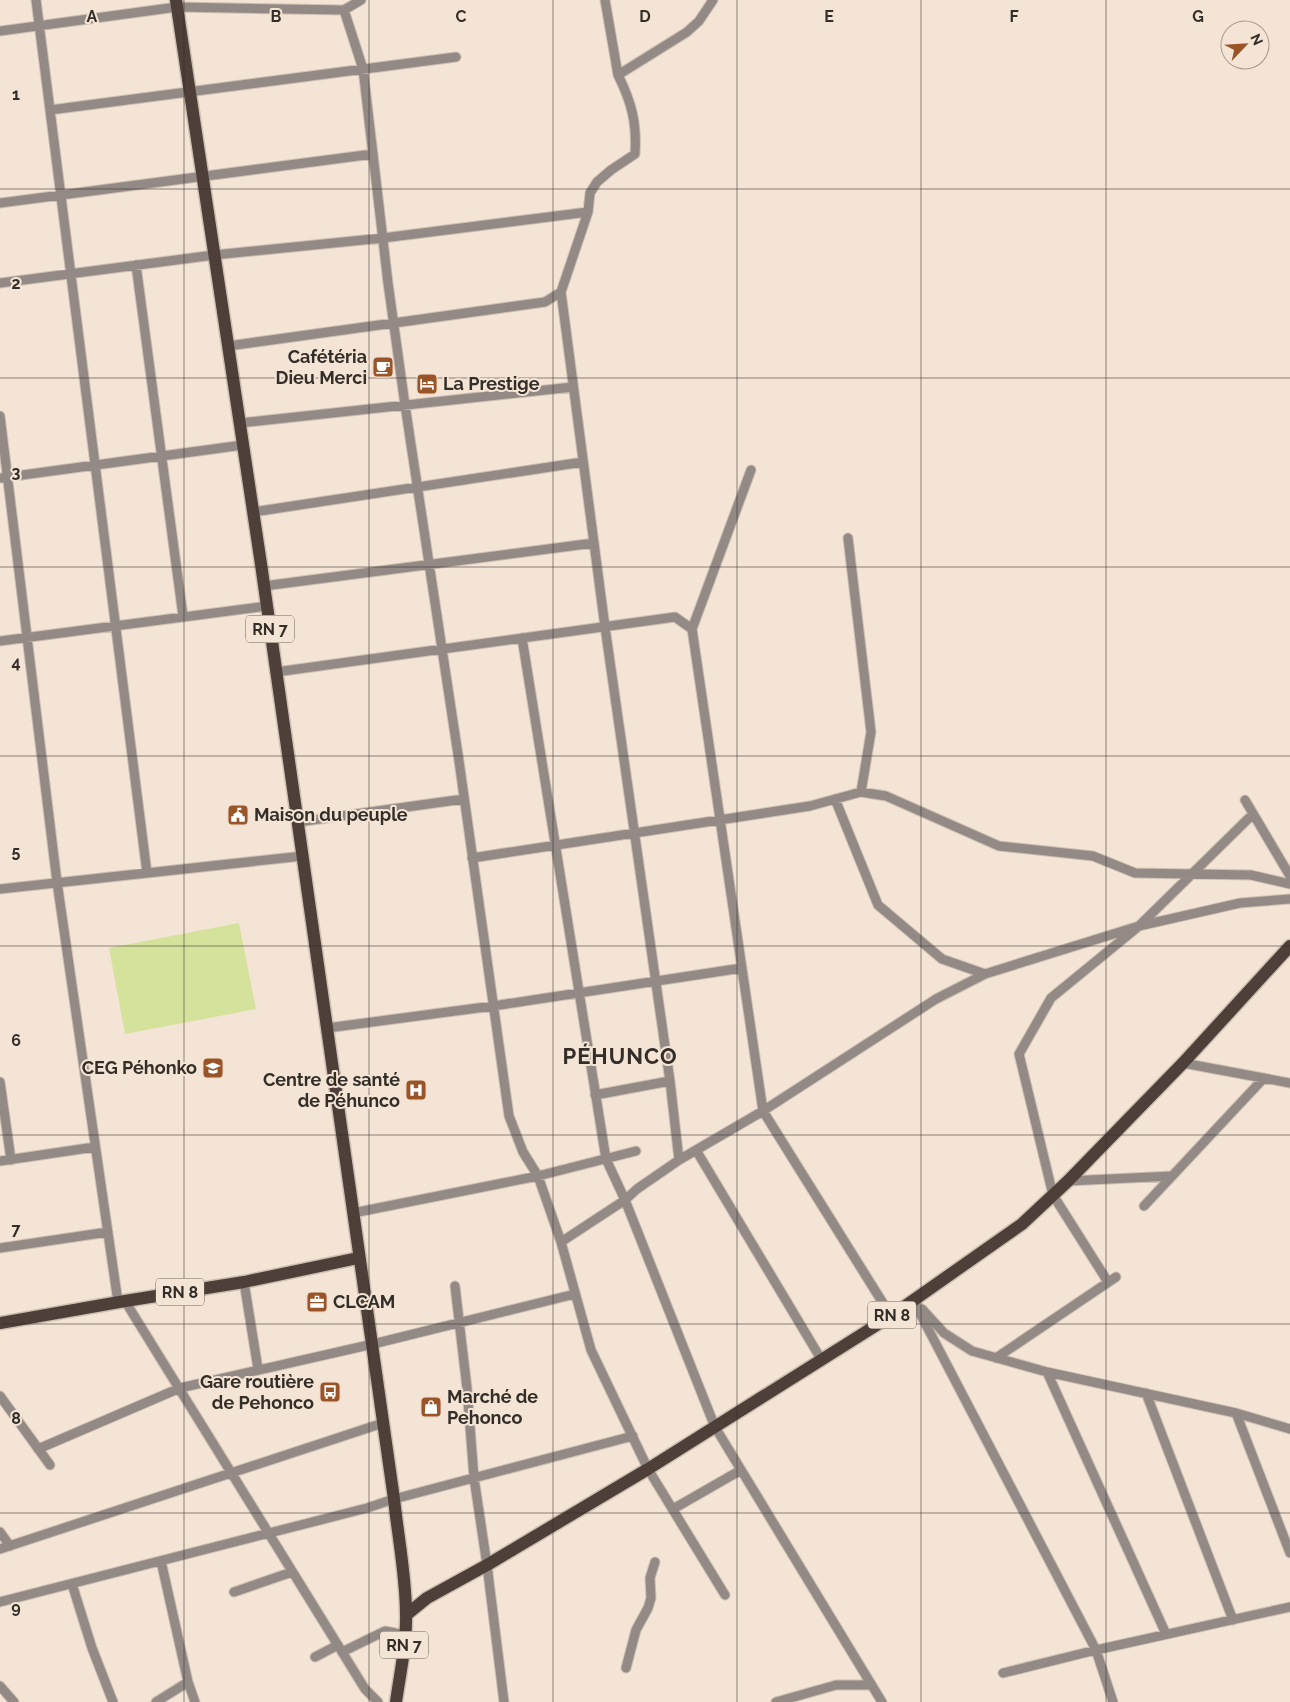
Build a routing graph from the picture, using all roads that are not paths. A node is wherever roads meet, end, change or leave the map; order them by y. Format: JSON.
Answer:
{"nodes":[{"id":1,"x":36,"y":0,"type":"edge"},
{"id":2,"x":361,"y":0,"type":"edge"},
{"id":3,"x":605,"y":0,"type":"edge"},
{"id":4,"x":713,"y":0,"type":"edge"},
{"id":5,"x":177,"y":4,"type":"edge"},
{"id":6,"x":344,"y":10,"type":"junction"},
{"id":7,"x":39,"y":26,"type":"junction"},
{"id":8,"x":0,"y":31,"type":"edge"},
{"id":9,"x":456,"y":57,"type":"dead end"},
{"id":10,"x":363,"y":69,"type":"junction"},
{"id":11,"x":618,"y":75,"type":"junction"},
{"id":12,"x":190,"y":92,"type":"junction"},
{"id":13,"x":50,"y":110,"type":"junction"},
{"id":14,"x":373,"y":154,"type":"junction"},
{"id":15,"x":203,"y":176,"type":"junction"},
{"id":16,"x":61,"y":195,"type":"junction"},
{"id":17,"x":0,"y":203,"type":"edge"},
{"id":18,"x":588,"y":212,"type":"junction"},
{"id":19,"x":383,"y":238,"type":"junction"},
{"id":20,"x":214,"y":255,"type":"junction"},
{"id":21,"x":136,"y":265,"type":"junction"},
{"id":22,"x":71,"y":274,"type":"junction"},
{"id":23,"x":0,"y":283,"type":"edge"},
{"id":24,"x":561,"y":292,"type":"junction"},
{"id":25,"x":394,"y":322,"type":"junction"},
{"id":26,"x":228,"y":346,"type":"junction"},
{"id":27,"x":573,"y":387,"type":"junction"},
{"id":28,"x":405,"y":405,"type":"junction"},
{"id":29,"x":0,"y":416,"type":"edge"},
{"id":30,"x":240,"y":423,"type":"junction"},
{"id":31,"x":243,"y":446,"type":"junction"},
{"id":32,"x":162,"y":456,"type":"junction"},
{"id":33,"x":583,"y":462,"type":"junction"},
{"id":34,"x":95,"y":465,"type":"junction"},
{"id":35,"x":751,"y":470,"type":"dead end"},
{"id":36,"x":4,"y":477,"type":"edge"},
{"id":37,"x":418,"y":487,"type":"junction"},
{"id":38,"x":253,"y":512,"type":"junction"},
{"id":39,"x":848,"y":538,"type":"dead end"},
{"id":40,"x":594,"y":543,"type":"junction"},
{"id":41,"x":429,"y":565,"type":"junction"},
{"id":42,"x":264,"y":586,"type":"junction"},
{"id":43,"x":267,"y":606,"type":"junction"},
{"id":44,"x":183,"y":616,"type":"junction"},
{"id":45,"x":116,"y":625,"type":"junction"},
{"id":46,"x":605,"y":627,"type":"junction"},
{"id":47,"x":692,"y":629,"type":"junction"},
{"id":48,"x":27,"y":638,"type":"junction"},
{"id":49,"x":522,"y":638,"type":"junction"},
{"id":50,"x":0,"y":641,"type":"edge"},
{"id":51,"x":442,"y":649,"type":"junction"},
{"id":52,"x":276,"y":672,"type":"junction"},
{"id":53,"x":861,"y":792,"type":"junction"},
{"id":54,"x":464,"y":799,"type":"junction"},
{"id":55,"x":835,"y":799,"type":"junction"},
{"id":56,"x":1245,"y":800,"type":"dead end"},
{"id":57,"x":1253,"y":814,"type":"junction"},
{"id":58,"x":720,"y":820,"type":"junction"},
{"id":59,"x":298,"y":822,"type":"junction"},
{"id":60,"x":635,"y":833,"type":"junction"},
{"id":61,"x":555,"y":846,"type":"junction"},
{"id":62,"x":303,"y":856,"type":"junction"},
{"id":63,"x":472,"y":858,"type":"junction"},
{"id":64,"x":147,"y":873,"type":"junction"},
{"id":65,"x":1192,"y":874,"type":"junction"},
{"id":66,"x":1290,"y":876,"type":"edge"},
{"id":67,"x":57,"y":882,"type":"junction"},
{"id":68,"x":1290,"y":884,"type":"edge"},
{"id":69,"x":0,"y":889,"type":"edge"},
{"id":70,"x":1290,"y":900,"type":"edge"},
{"id":71,"x":1139,"y":926,"type":"junction"},
{"id":72,"x":1290,"y":946,"type":"edge"},
{"id":73,"x":742,"y":968,"type":"junction"},
{"id":74,"x":985,"y":974,"type":"junction"},
{"id":75,"x":656,"y":981,"type":"junction"},
{"id":76,"x":579,"y":992,"type":"junction"},
{"id":77,"x":493,"y":1006,"type":"junction"},
{"id":78,"x":327,"y":1028,"type":"junction"},
{"id":79,"x":1183,"y":1063,"type":"junction"},
{"id":80,"x":1263,"y":1079,"type":"junction"},
{"id":81,"x":670,"y":1081,"type":"junction"},
{"id":82,"x":0,"y":1082,"type":"edge"},
{"id":83,"x":1290,"y":1083,"type":"edge"},
{"id":84,"x":595,"y":1095,"type":"junction"},
{"id":85,"x":763,"y":1110,"type":"junction"},
{"id":86,"x":95,"y":1147,"type":"junction"},
{"id":87,"x":696,"y":1150,"type":"junction"},
{"id":88,"x":636,"y":1151,"type":"dead end"},
{"id":89,"x":11,"y":1160,"type":"junction"},
{"id":90,"x":606,"y":1160,"type":"junction"},
{"id":91,"x":679,"y":1160,"type":"junction"},
{"id":92,"x":0,"y":1161,"type":"edge"},
{"id":93,"x":538,"y":1176,"type":"junction"},
{"id":94,"x":1172,"y":1176,"type":"junction"},
{"id":95,"x":1068,"y":1181,"type":"junction"},
{"id":96,"x":1053,"y":1195,"type":"junction"},
{"id":97,"x":625,"y":1200,"type":"junction"},
{"id":98,"x":1144,"y":1206,"type":"dead end"},
{"id":99,"x":353,"y":1213,"type":"junction"},
{"id":100,"x":108,"y":1232,"type":"junction"},
{"id":101,"x":561,"y":1242,"type":"junction"},
{"id":102,"x":0,"y":1248,"type":"edge"},
{"id":103,"x":358,"y":1258,"type":"junction"},
{"id":104,"x":244,"y":1282,"type":"junction"},
{"id":105,"x":454,"y":1286,"type":"dead end"},
{"id":106,"x":575,"y":1294,"type":"junction"},
{"id":107,"x":913,"y":1300,"type":"junction"},
{"id":108,"x":122,"y":1302,"type":"junction"},
{"id":109,"x":891,"y":1316,"type":"junction"},
{"id":110,"x":0,"y":1323,"type":"edge"},
{"id":111,"x":459,"y":1323,"type":"junction"},
{"id":112,"x":372,"y":1344,"type":"junction"},
{"id":113,"x":996,"y":1358,"type":"junction"},
{"id":114,"x":822,"y":1359,"type":"junction"},
{"id":115,"x":258,"y":1369,"type":"junction"},
{"id":116,"x":1047,"y":1372,"type":"junction"},
{"id":117,"x":180,"y":1388,"type":"junction"},
{"id":118,"x":1146,"y":1393,"type":"junction"},
{"id":119,"x":0,"y":1396,"type":"edge"},
{"id":120,"x":1236,"y":1413,"type":"junction"},
{"id":121,"x":383,"y":1423,"type":"junction"},
{"id":122,"x":715,"y":1427,"type":"junction"},
{"id":123,"x":1290,"y":1429,"type":"edge"},
{"id":124,"x":633,"y":1436,"type":"junction"},
{"id":125,"x":38,"y":1449,"type":"junction"},
{"id":126,"x":50,"y":1466,"type":"dead end"},
{"id":127,"x":648,"y":1469,"type":"junction"},
{"id":128,"x":741,"y":1470,"type":"junction"},
{"id":129,"x":231,"y":1473,"type":"junction"},
{"id":130,"x":474,"y":1478,"type":"junction"},
{"id":131,"x":394,"y":1499,"type":"junction"},
{"id":132,"x":673,"y":1509,"type":"junction"},
{"id":133,"x":0,"y":1532,"type":"edge"},
{"id":134,"x":268,"y":1533,"type":"junction"},
{"id":135,"x":10,"y":1546,"type":"junction"},
{"id":136,"x":0,"y":1549,"type":"edge"},
{"id":137,"x":1290,"y":1554,"type":"edge"},
{"id":138,"x":161,"y":1561,"type":"junction"},
{"id":139,"x":655,"y":1562,"type":"dead end"},
{"id":140,"x":488,"y":1565,"type":"junction"},
{"id":141,"x":292,"y":1572,"type":"junction"},
{"id":142,"x":72,"y":1584,"type":"junction"},
{"id":143,"x":405,"y":1588,"type":"junction"},
{"id":144,"x":234,"y":1592,"type":"dead end"},
{"id":145,"x":725,"y":1595,"type":"dead end"},
{"id":146,"x":427,"y":1598,"type":"junction"},
{"id":147,"x":0,"y":1602,"type":"edge"},
{"id":148,"x":1290,"y":1607,"type":"edge"},
{"id":149,"x":406,"y":1615,"type":"junction"},
{"id":150,"x":1233,"y":1620,"type":"junction"},
{"id":151,"x":1166,"y":1634,"type":"junction"},
{"id":152,"x":405,"y":1635,"type":"junction"},
{"id":153,"x":340,"y":1649,"type":"junction"},
{"id":154,"x":1096,"y":1650,"type":"junction"},
{"id":155,"x":315,"y":1657,"type":"dead end"},
{"id":156,"x":626,"y":1668,"type":"dead end"},
{"id":157,"x":1003,"y":1673,"type":"dead end"},
{"id":158,"x":188,"y":1682,"type":"junction"},
{"id":159,"x":871,"y":1685,"type":"junction"},
{"id":160,"x":0,"y":1686,"type":"edge"},
{"id":161,"x":14,"y":1702,"type":"edge"},
{"id":162,"x":113,"y":1702,"type":"edge"},
{"id":163,"x":156,"y":1702,"type":"edge"},
{"id":164,"x":195,"y":1702,"type":"edge"},
{"id":165,"x":378,"y":1702,"type":"edge"},
{"id":166,"x":396,"y":1702,"type":"edge"},
{"id":167,"x":504,"y":1702,"type":"edge"},
{"id":168,"x":776,"y":1702,"type":"edge"},
{"id":169,"x":882,"y":1702,"type":"edge"},
{"id":170,"x":1113,"y":1702,"type":"edge"}],
"edges":[{"from":1,"to":7,"type":"street"},
{"from":2,"to":6,"type":"street"},
{"from":3,"to":11,"type":"street"},
{"from":4,"to":11,"type":"street"},
{"from":5,"to":6,"type":"street"},
{"from":5,"to":7,"type":"street"},
{"from":5,"to":12,"type":"main road","number":"RN 7"},
{"from":6,"to":10,"type":"street"},
{"from":7,"to":8,"type":"street"},
{"from":7,"to":13,"type":"street"},
{"from":9,"to":10,"type":"street"},
{"from":10,"to":12,"type":"street"},
{"from":10,"to":14,"type":"street"},
{"from":11,"to":18,"type":"street"},
{"from":12,"to":13,"type":"street"},
{"from":12,"to":15,"type":"main road","number":"RN 7"},
{"from":13,"to":16,"type":"street"},
{"from":14,"to":15,"type":"street"},
{"from":14,"to":19,"type":"street"},
{"from":15,"to":16,"type":"street"},
{"from":15,"to":20,"type":"main road","number":"RN 7"},
{"from":16,"to":17,"type":"street"},
{"from":16,"to":22,"type":"street"},
{"from":18,"to":19,"type":"street"},
{"from":18,"to":24,"type":"street"},
{"from":19,"to":20,"type":"street"},
{"from":19,"to":25,"type":"street"},
{"from":20,"to":21,"type":"street"},
{"from":20,"to":26,"type":"main road","number":"RN 7"},
{"from":21,"to":22,"type":"street"},
{"from":21,"to":32,"type":"street"},
{"from":22,"to":23,"type":"street"},
{"from":22,"to":34,"type":"street"},
{"from":24,"to":25,"type":"street"},
{"from":24,"to":27,"type":"street"},
{"from":25,"to":26,"type":"street"},
{"from":25,"to":28,"type":"street"},
{"from":26,"to":30,"type":"main road","number":"RN 7"},
{"from":27,"to":28,"type":"street"},
{"from":27,"to":33,"type":"street"},
{"from":28,"to":30,"type":"street"},
{"from":28,"to":37,"type":"street"},
{"from":29,"to":36,"type":"street"},
{"from":30,"to":31,"type":"main road","number":"RN 7"},
{"from":31,"to":32,"type":"street"},
{"from":31,"to":38,"type":"main road","number":"RN 7"},
{"from":32,"to":34,"type":"street"},
{"from":32,"to":44,"type":"street"},
{"from":33,"to":37,"type":"street"},
{"from":33,"to":40,"type":"street"},
{"from":34,"to":36,"type":"street"},
{"from":34,"to":45,"type":"street"},
{"from":35,"to":47,"type":"street"},
{"from":36,"to":48,"type":"street"},
{"from":37,"to":38,"type":"street"},
{"from":37,"to":41,"type":"street"},
{"from":38,"to":42,"type":"main road","number":"RN 7"},
{"from":39,"to":53,"type":"street"},
{"from":40,"to":41,"type":"street"},
{"from":40,"to":46,"type":"street"},
{"from":41,"to":42,"type":"street"},
{"from":41,"to":51,"type":"street"},
{"from":42,"to":43,"type":"main road","number":"RN 7"},
{"from":43,"to":44,"type":"street"},
{"from":43,"to":52,"type":"main road","number":"RN 7"},
{"from":44,"to":45,"type":"street"},
{"from":45,"to":48,"type":"street"},
{"from":45,"to":64,"type":"street"},
{"from":46,"to":47,"type":"street"},
{"from":46,"to":49,"type":"street"},
{"from":46,"to":60,"type":"street"},
{"from":47,"to":58,"type":"street"},
{"from":48,"to":50,"type":"street"},
{"from":48,"to":67,"type":"street"},
{"from":49,"to":51,"type":"street"},
{"from":49,"to":61,"type":"street"},
{"from":51,"to":52,"type":"street"},
{"from":51,"to":54,"type":"street"},
{"from":52,"to":59,"type":"main road","number":"RN 7"},
{"from":53,"to":55,"type":"street"},
{"from":53,"to":65,"type":"street"},
{"from":54,"to":59,"type":"street"},
{"from":54,"to":63,"type":"street"},
{"from":55,"to":58,"type":"street"},
{"from":55,"to":74,"type":"street"},
{"from":56,"to":57,"type":"street"},
{"from":57,"to":65,"type":"street"},
{"from":57,"to":66,"type":"street"},
{"from":58,"to":60,"type":"street"},
{"from":58,"to":73,"type":"street"},
{"from":59,"to":62,"type":"main road","number":"RN 7"},
{"from":60,"to":61,"type":"street"},
{"from":60,"to":75,"type":"street"},
{"from":61,"to":63,"type":"street"},
{"from":61,"to":76,"type":"street"},
{"from":62,"to":64,"type":"street"},
{"from":62,"to":78,"type":"main road","number":"RN 7"},
{"from":63,"to":77,"type":"street"},
{"from":64,"to":67,"type":"street"},
{"from":65,"to":68,"type":"street"},
{"from":65,"to":71,"type":"street"},
{"from":67,"to":69,"type":"street"},
{"from":67,"to":86,"type":"street"},
{"from":70,"to":71,"type":"street"},
{"from":71,"to":74,"type":"street"},
{"from":71,"to":96,"type":"street"},
{"from":72,"to":79,"type":"main road","number":"RN 8"},
{"from":73,"to":75,"type":"street"},
{"from":73,"to":85,"type":"street"},
{"from":74,"to":85,"type":"street"},
{"from":75,"to":76,"type":"street"},
{"from":75,"to":81,"type":"street"},
{"from":76,"to":77,"type":"street"},
{"from":76,"to":84,"type":"street"},
{"from":77,"to":78,"type":"street"},
{"from":77,"to":93,"type":"street"},
{"from":78,"to":99,"type":"main road","number":"RN 7"},
{"from":79,"to":80,"type":"street"},
{"from":79,"to":95,"type":"main road","number":"RN 8"},
{"from":80,"to":83,"type":"street"},
{"from":80,"to":94,"type":"street"},
{"from":81,"to":84,"type":"street"},
{"from":81,"to":91,"type":"street"},
{"from":82,"to":89,"type":"street"},
{"from":84,"to":90,"type":"street"},
{"from":85,"to":87,"type":"street"},
{"from":85,"to":109,"type":"street"},
{"from":86,"to":89,"type":"street"},
{"from":86,"to":100,"type":"street"},
{"from":87,"to":91,"type":"street"},
{"from":87,"to":114,"type":"street"},
{"from":88,"to":90,"type":"street"},
{"from":89,"to":92,"type":"street"},
{"from":90,"to":93,"type":"street"},
{"from":90,"to":97,"type":"street"},
{"from":91,"to":97,"type":"street"},
{"from":93,"to":99,"type":"street"},
{"from":93,"to":101,"type":"street"},
{"from":94,"to":95,"type":"street"},
{"from":94,"to":98,"type":"street"},
{"from":95,"to":96,"type":"main road","number":"RN 8"},
{"from":96,"to":107,"type":"main road","number":"RN 8"},
{"from":96,"to":113,"type":"street"},
{"from":97,"to":101,"type":"street"},
{"from":97,"to":122,"type":"street"},
{"from":99,"to":103,"type":"main road","number":"RN 7"},
{"from":100,"to":102,"type":"street"},
{"from":100,"to":108,"type":"street"},
{"from":101,"to":106,"type":"street"},
{"from":103,"to":104,"type":"main road","number":"RN 8"},
{"from":103,"to":112,"type":"main road"},
{"from":104,"to":108,"type":"main road","number":"RN 8"},
{"from":104,"to":115,"type":"street"},
{"from":105,"to":111,"type":"street"},
{"from":106,"to":111,"type":"street"},
{"from":106,"to":124,"type":"street"},
{"from":107,"to":109,"type":"main road","number":"RN 8"},
{"from":107,"to":113,"type":"street"},
{"from":107,"to":154,"type":"street"},
{"from":108,"to":110,"type":"main road","number":"RN 8"},
{"from":108,"to":117,"type":"street"},
{"from":109,"to":114,"type":"main road","number":"RN 8"},
{"from":111,"to":112,"type":"street"},
{"from":111,"to":130,"type":"street"},
{"from":112,"to":115,"type":"street"},
{"from":112,"to":121,"type":"main road"},
{"from":113,"to":116,"type":"street"},
{"from":114,"to":122,"type":"main road","number":"RN 8"},
{"from":115,"to":117,"type":"street"},
{"from":116,"to":118,"type":"street"},
{"from":116,"to":151,"type":"street"},
{"from":117,"to":125,"type":"street"},
{"from":117,"to":129,"type":"street"},
{"from":118,"to":120,"type":"street"},
{"from":118,"to":150,"type":"street"},
{"from":119,"to":125,"type":"street"},
{"from":120,"to":123,"type":"street"},
{"from":120,"to":137,"type":"street"},
{"from":121,"to":129,"type":"street"},
{"from":121,"to":131,"type":"main road"},
{"from":122,"to":127,"type":"main road","number":"RN 8"},
{"from":122,"to":128,"type":"street"},
{"from":124,"to":127,"type":"street"},
{"from":124,"to":130,"type":"street"},
{"from":125,"to":126,"type":"street"},
{"from":127,"to":132,"type":"street"},
{"from":127,"to":140,"type":"main road","number":"RN 8"},
{"from":128,"to":132,"type":"street"},
{"from":128,"to":159,"type":"street"},
{"from":129,"to":134,"type":"street"},
{"from":129,"to":135,"type":"street"},
{"from":130,"to":131,"type":"street"},
{"from":130,"to":140,"type":"street"},
{"from":131,"to":134,"type":"street"},
{"from":131,"to":143,"type":"main road"},
{"from":132,"to":145,"type":"street"},
{"from":133,"to":135,"type":"street"},
{"from":134,"to":138,"type":"street"},
{"from":134,"to":141,"type":"street"},
{"from":135,"to":136,"type":"street"},
{"from":138,"to":142,"type":"street"},
{"from":138,"to":158,"type":"street"},
{"from":139,"to":156,"type":"street"},
{"from":140,"to":146,"type":"main road","number":"RN 8"},
{"from":140,"to":167,"type":"street"},
{"from":141,"to":144,"type":"street"},
{"from":141,"to":153,"type":"street"},
{"from":142,"to":147,"type":"street"},
{"from":142,"to":162,"type":"street"},
{"from":143,"to":146,"type":"main road"},
{"from":143,"to":149,"type":"main road","number":"RN 7"},
{"from":146,"to":149,"type":"main road","number":"RN 8"},
{"from":148,"to":150,"type":"street"},
{"from":149,"to":152,"type":"main road","number":"RN 7"},
{"from":150,"to":151,"type":"street"},
{"from":151,"to":154,"type":"street"},
{"from":152,"to":153,"type":"street"},
{"from":152,"to":166,"type":"main road","number":"RN 7"},
{"from":153,"to":155,"type":"street"},
{"from":153,"to":165,"type":"street"},
{"from":154,"to":157,"type":"street"},
{"from":154,"to":170,"type":"street"},
{"from":158,"to":163,"type":"street"},
{"from":158,"to":164,"type":"street"},
{"from":159,"to":168,"type":"street"},
{"from":159,"to":169,"type":"street"},
{"from":160,"to":161,"type":"street"}]}
